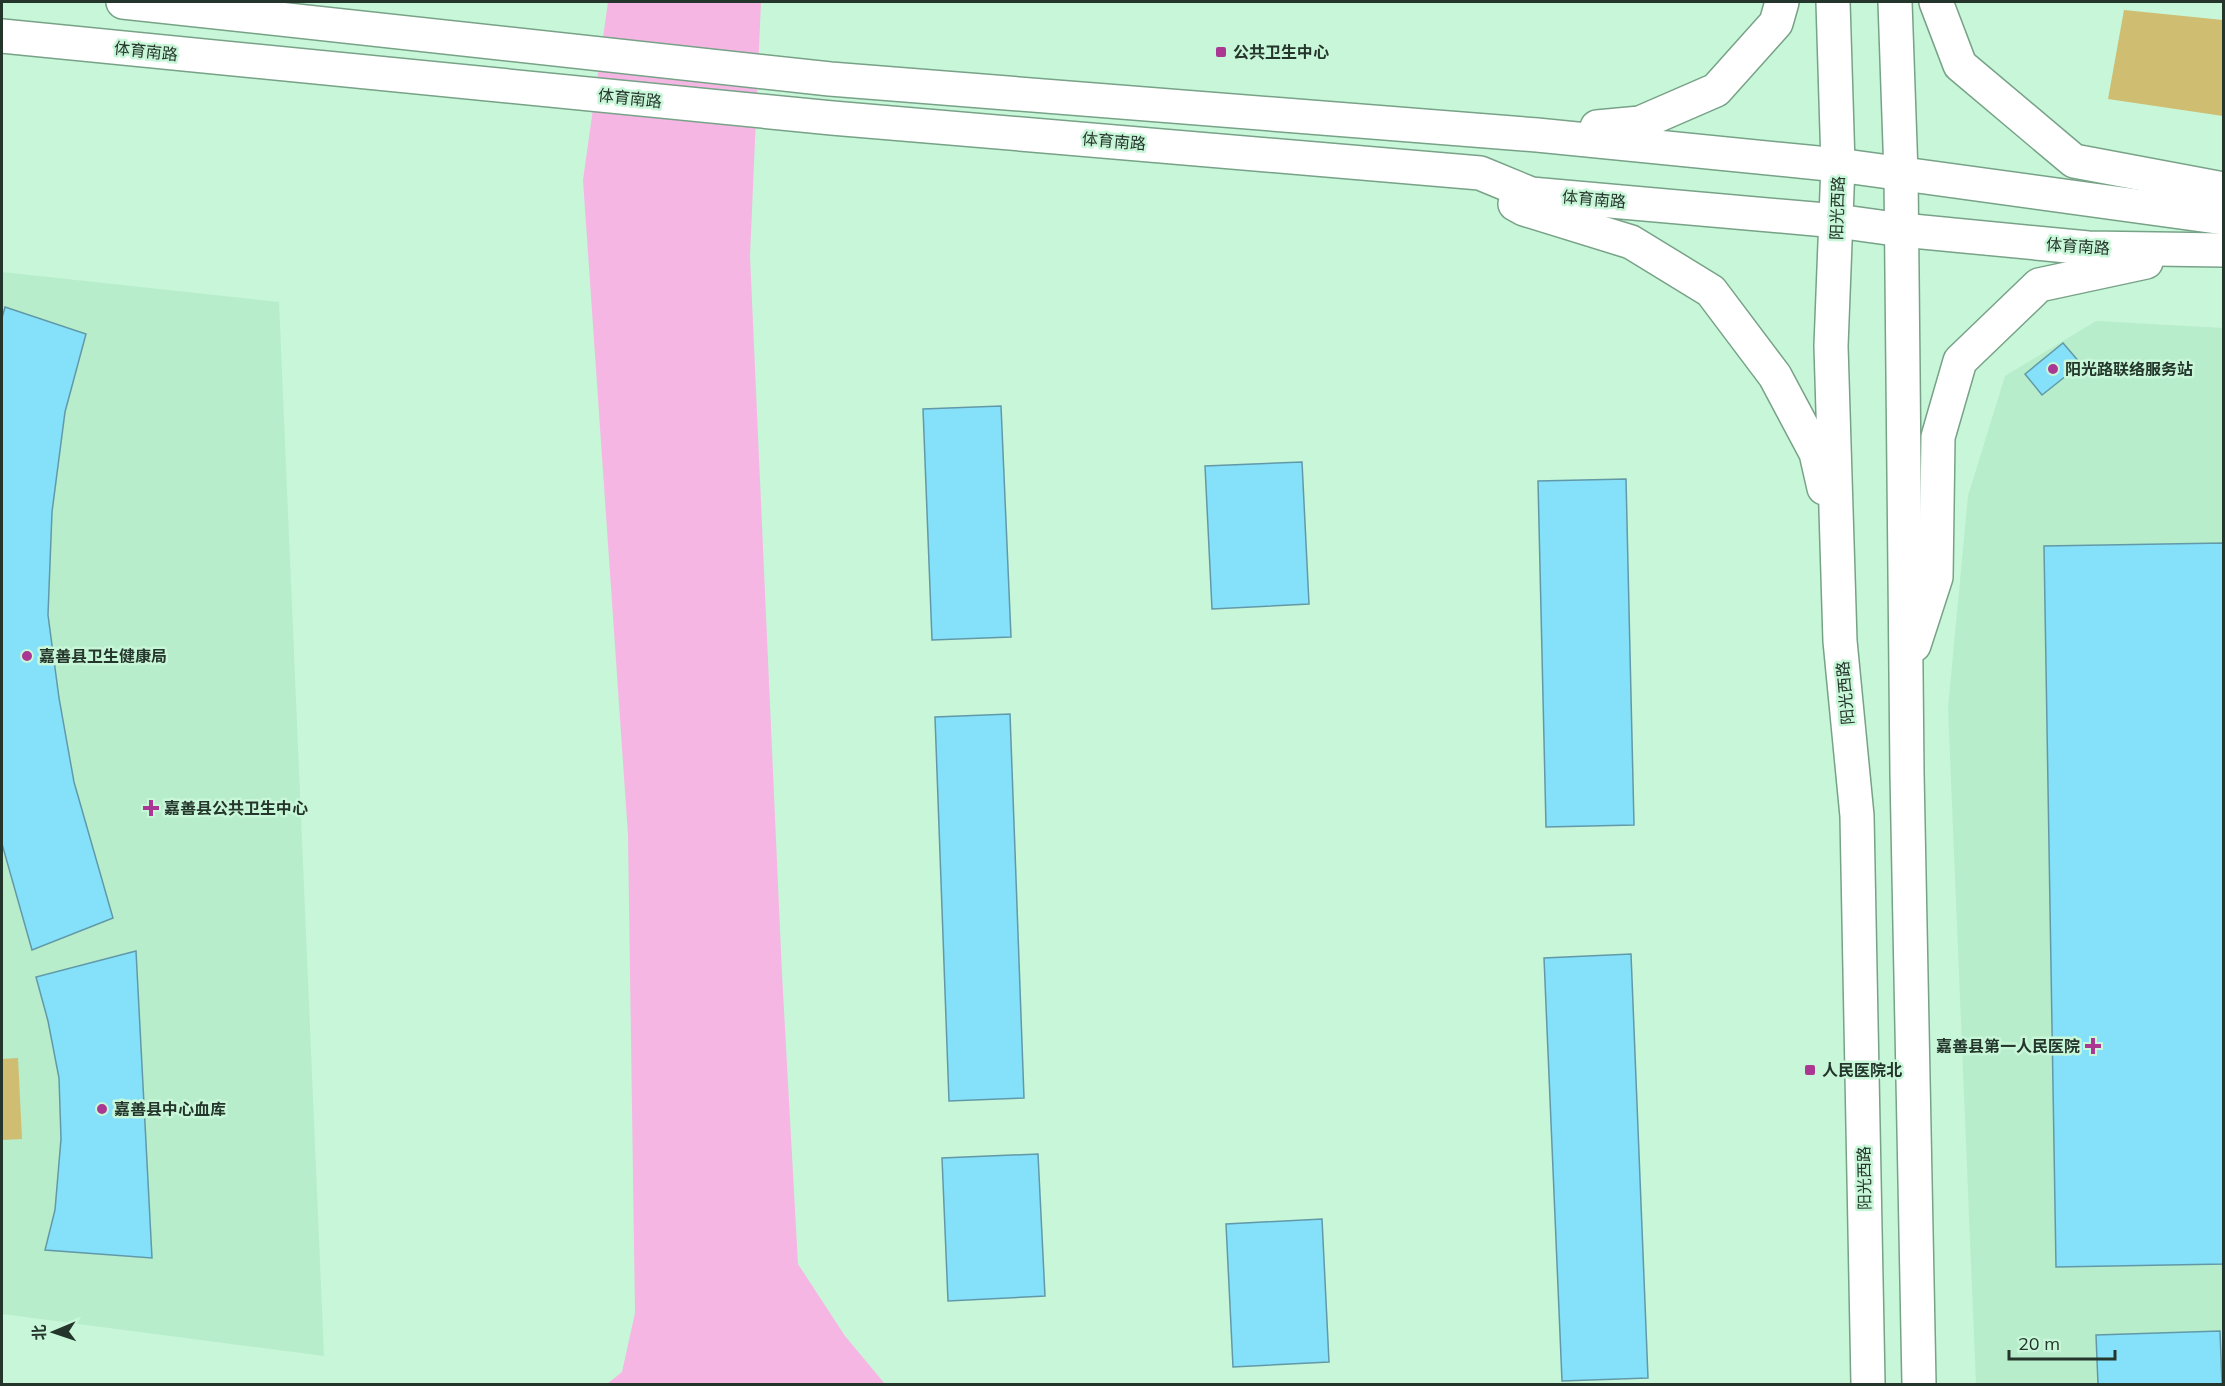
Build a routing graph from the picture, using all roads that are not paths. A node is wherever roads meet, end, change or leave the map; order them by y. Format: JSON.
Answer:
{"nodes":[{"id":1,"x":123,"y":2,"type":"edge"},
{"id":2,"x":1782,"y":2,"type":"edge"},
{"id":3,"x":1833,"y":2,"type":"edge"},
{"id":4,"x":1895,"y":2,"type":"edge"},
{"id":5,"x":1936,"y":2,"type":"edge"},
{"id":6,"x":2,"y":36,"type":"edge"},
{"id":7,"x":1537,"y":135,"type":"junction"},
{"id":8,"x":1838,"y":165,"type":"junction"},
{"id":9,"x":1455,"y":171,"type":"junction"},
{"id":10,"x":1901,"y":174,"type":"junction"},
{"id":11,"x":2223,"y":189,"type":"edge"},
{"id":12,"x":2223,"y":218,"type":"edge"},
{"id":13,"x":1836,"y":221,"type":"junction"},
{"id":14,"x":1902,"y":230,"type":"junction"},
{"id":15,"x":2214,"y":250,"type":"edge"},
{"id":16,"x":1838,"y":550,"type":"junction"},
{"id":17,"x":1906,"y":672,"type":"junction"},
{"id":18,"x":1868,"y":1384,"type":"edge"},
{"id":19,"x":1919,"y":1384,"type":"edge"}],
"edges":[{"from":1,"to":7,"type":"main road"},
{"from":2,"to":7,"type":"main road"},
{"from":3,"to":8,"type":"main road","name":"阳光西路"},
{"from":4,"to":10,"type":"main road"},
{"from":5,"to":11,"type":"main road"},
{"from":6,"to":9,"type":"main road","name":"体育南路"},
{"from":7,"to":8,"type":"main road"},
{"from":8,"to":10,"type":"main road"},
{"from":8,"to":13,"type":"main road","name":"阳光西路"},
{"from":9,"to":13,"type":"main road","name":"体育南路"},
{"from":9,"to":16,"type":"main road"},
{"from":10,"to":12,"type":"main road"},
{"from":10,"to":14,"type":"main road"},
{"from":13,"to":14,"type":"main road","name":"体育南路"},
{"from":13,"to":16,"type":"main road","name":"阳光西路"},
{"from":14,"to":15,"type":"main road","name":"体育南路"},
{"from":14,"to":17,"type":"main road"},
{"from":15,"to":17,"type":"main road"},
{"from":16,"to":18,"type":"main road","name":"阳光西路"},
{"from":17,"to":19,"type":"main road"}]}
